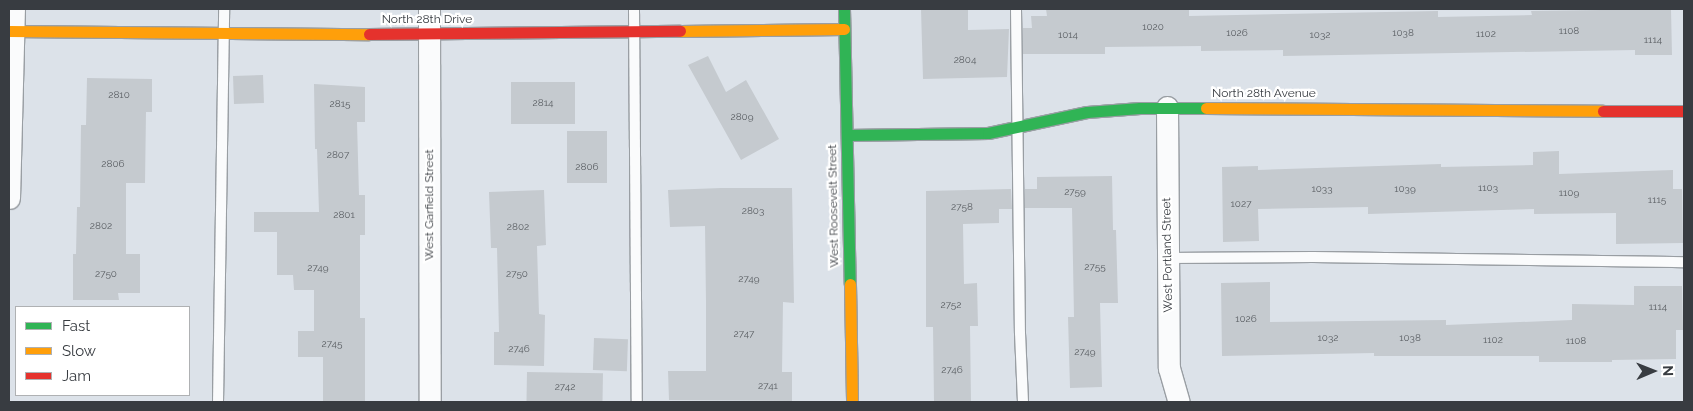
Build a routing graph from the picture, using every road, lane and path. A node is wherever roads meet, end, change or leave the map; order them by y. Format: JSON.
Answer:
{"nodes":[{"id":1,"x":14,"y":9,"type":"edge"},
{"id":2,"x":224,"y":9,"type":"edge"},
{"id":3,"x":429,"y":9,"type":"edge"},
{"id":4,"x":634,"y":9,"type":"edge"},
{"id":5,"x":844,"y":9,"type":"edge"},
{"id":6,"x":1016,"y":9,"type":"edge"},
{"id":7,"x":844,"y":29,"type":"junction"},
{"id":8,"x":11,"y":31,"type":"edge"},
{"id":9,"x":635,"y":31,"type":"junction"},
{"id":10,"x":224,"y":32,"type":"junction"},
{"id":11,"x":429,"y":35,"type":"junction"},
{"id":12,"x":1166,"y":107,"type":"junction"},
{"id":13,"x":1684,"y":111,"type":"edge"},
{"id":14,"x":1016,"y":128,"type":"junction"},
{"id":15,"x":847,"y":135,"type":"junction"},
{"id":16,"x":9,"y":198,"type":"edge"},
{"id":17,"x":1168,"y":258,"type":"junction"},
{"id":18,"x":1684,"y":262,"type":"edge"},
{"id":19,"x":218,"y":402,"type":"edge"},
{"id":20,"x":430,"y":402,"type":"edge"},
{"id":21,"x":637,"y":402,"type":"edge"},
{"id":22,"x":852,"y":402,"type":"edge"},
{"id":23,"x":1024,"y":402,"type":"edge"},
{"id":24,"x":1179,"y":402,"type":"edge"}],
"edges":[{"from":1,"to":8,"type":"street"},
{"from":2,"to":10,"type":"lane"},
{"from":3,"to":11,"type":"street","name":"West Garfield Street"},
{"from":4,"to":9,"type":"lane"},
{"from":5,"to":7,"type":"street","name":"West Roosevelt Street"},
{"from":6,"to":14,"type":"lane"},
{"from":7,"to":9,"type":"street","name":"North 28th Drive"},
{"from":7,"to":15,"type":"street","name":"West Roosevelt Street"},
{"from":8,"to":10,"type":"street","name":"North 28th Drive"},
{"from":8,"to":16,"type":"street"},
{"from":9,"to":11,"type":"street","name":"North 28th Drive"},
{"from":9,"to":21,"type":"lane"},
{"from":10,"to":11,"type":"street","name":"North 28th Drive"},
{"from":10,"to":19,"type":"lane"},
{"from":11,"to":20,"type":"street","name":"West Garfield Street"},
{"from":12,"to":13,"type":"street","name":"North 28th Avenue"},
{"from":12,"to":14,"type":"street","name":"North 28th Avenue"},
{"from":12,"to":17,"type":"street","name":"West Portland Street"},
{"from":14,"to":15,"type":"street","name":"North 28th Avenue"},
{"from":14,"to":23,"type":"lane"},
{"from":15,"to":22,"type":"street","name":"West Roosevelt Street"},
{"from":17,"to":18,"type":"lane"},
{"from":17,"to":24,"type":"street","name":"West Portland Street"}]}
